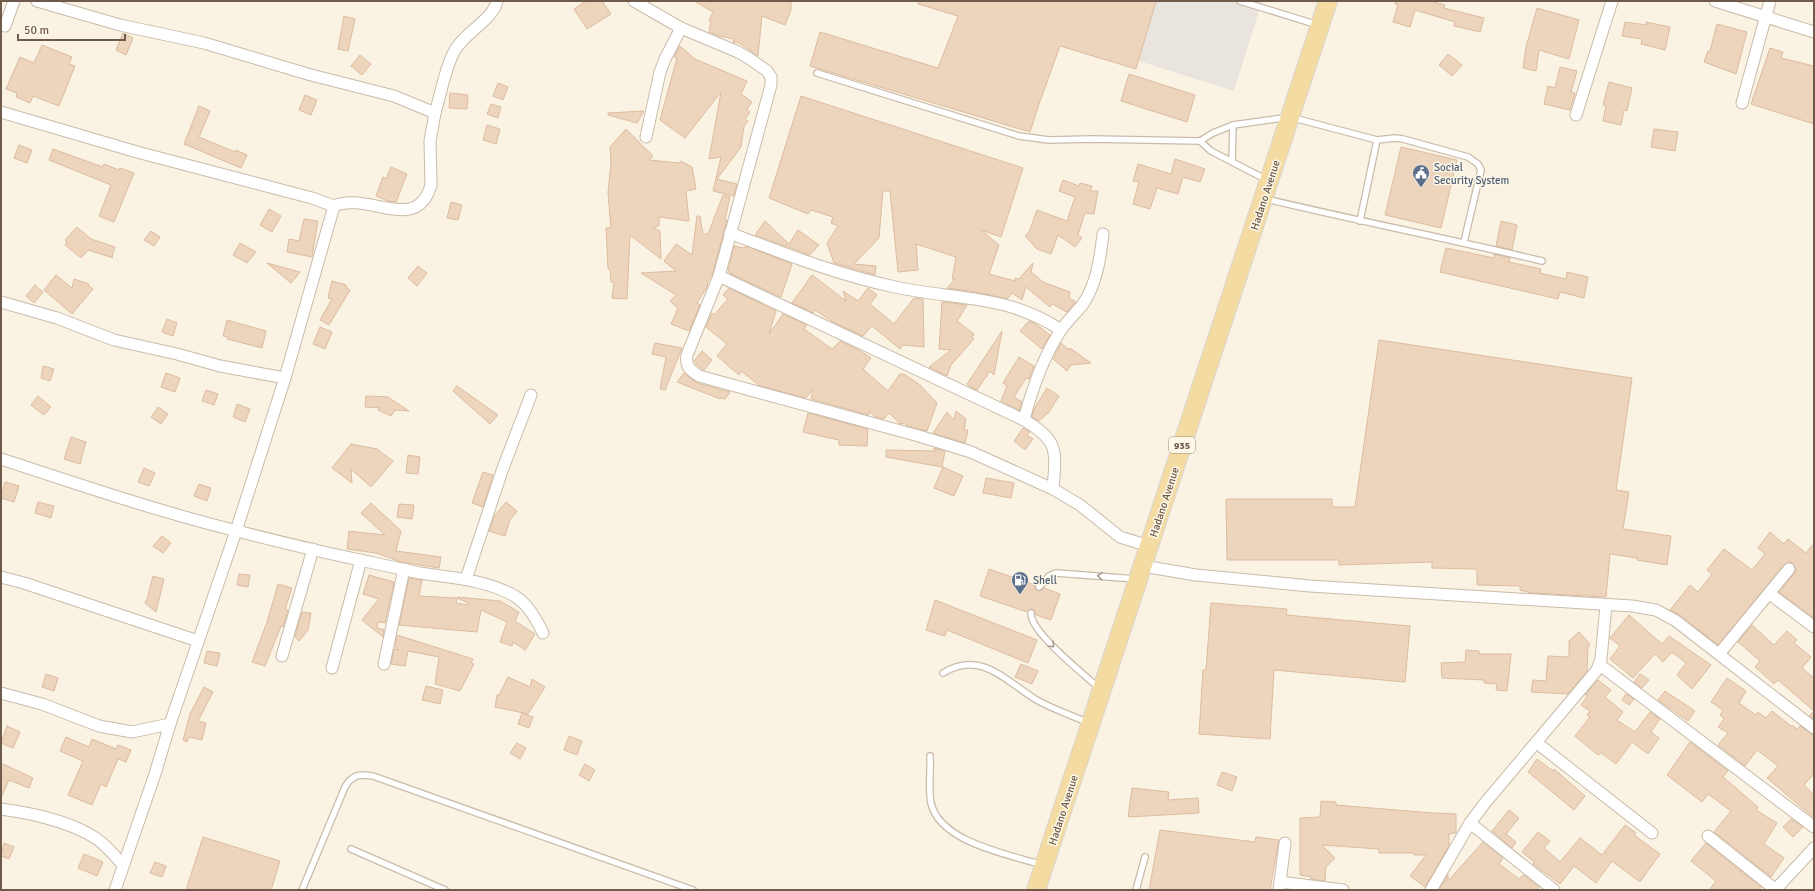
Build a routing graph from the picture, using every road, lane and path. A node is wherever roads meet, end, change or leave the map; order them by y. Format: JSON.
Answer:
{"nodes":[{"id":1,"x":14,"y":1,"type":"edge"},
{"id":2,"x":37,"y":1,"type":"edge"},
{"id":3,"x":497,"y":1,"type":"edge"},
{"id":4,"x":634,"y":1,"type":"edge"},
{"id":5,"x":1240,"y":1,"type":"edge"},
{"id":6,"x":1328,"y":1,"type":"edge"},
{"id":7,"x":1612,"y":1,"type":"edge"},
{"id":8,"x":1715,"y":1,"type":"edge"},
{"id":9,"x":1770,"y":1,"type":"edge"},
{"id":10,"x":1765,"y":17,"type":"junction"},
{"id":11,"x":5,"y":26,"type":"dead end"},
{"id":12,"x":1320,"y":26,"type":"junction"},
{"id":13,"x":681,"y":28,"type":"junction"},
{"id":14,"x":1814,"y":32,"type":"edge"},
{"id":15,"x":817,"y":73,"type":"dead end"},
{"id":16,"x":1742,"y":103,"type":"dead end"},
{"id":17,"x":1,"y":112,"type":"edge"},
{"id":18,"x":435,"y":113,"type":"junction"},
{"id":19,"x":1576,"y":115,"type":"dead end"},
{"id":20,"x":1290,"y":117,"type":"junction"},
{"id":21,"x":1233,"y":124,"type":"junction"},
{"id":22,"x":646,"y":137,"type":"dead end"},
{"id":23,"x":1377,"y":140,"type":"junction"},
{"id":24,"x":1200,"y":141,"type":"junction"},
{"id":25,"x":1232,"y":161,"type":"junction"},
{"id":26,"x":1269,"y":181,"type":"junction"},
{"id":27,"x":1264,"y":198,"type":"junction"},
{"id":28,"x":334,"y":206,"type":"junction"},
{"id":29,"x":1360,"y":221,"type":"junction"},
{"id":30,"x":730,"y":233,"type":"junction"},
{"id":31,"x":1103,"y":234,"type":"dead end"},
{"id":32,"x":1464,"y":242,"type":"junction"},
{"id":33,"x":1542,"y":261,"type":"dead end"},
{"id":34,"x":719,"y":276,"type":"junction"},
{"id":35,"x":1,"y":302,"type":"edge"},
{"id":36,"x":1061,"y":330,"type":"junction"},
{"id":37,"x":285,"y":378,"type":"junction"},
{"id":38,"x":531,"y":395,"type":"dead end"},
{"id":39,"x":1024,"y":420,"type":"junction"},
{"id":40,"x":1,"y":459,"type":"edge"},
{"id":41,"x":1053,"y":489,"type":"junction"},
{"id":42,"x":236,"y":531,"type":"junction"},
{"id":43,"x":1149,"y":546,"type":"junction"},
{"id":44,"x":313,"y":549,"type":"junction"},
{"id":45,"x":361,"y":560,"type":"junction"},
{"id":46,"x":404,"y":569,"type":"junction"},
{"id":47,"x":1789,"y":569,"type":"dead end"},
{"id":48,"x":1140,"y":573,"type":"junction"},
{"id":49,"x":1,"y":577,"type":"edge"},
{"id":50,"x":466,"y":579,"type":"junction"},
{"id":51,"x":1039,"y":586,"type":"dead end"},
{"id":52,"x":1770,"y":594,"type":"junction"},
{"id":53,"x":1606,"y":605,"type":"junction"},
{"id":54,"x":1031,"y":614,"type":"dead end"},
{"id":55,"x":1814,"y":627,"type":"edge"},
{"id":56,"x":543,"y":632,"type":"dead end"},
{"id":57,"x":198,"y":641,"type":"junction"},
{"id":58,"x":1720,"y":654,"type":"junction"},
{"id":59,"x":282,"y":656,"type":"dead end"},
{"id":60,"x":384,"y":664,"type":"dead end"},
{"id":61,"x":1600,"y":665,"type":"junction"},
{"id":62,"x":332,"y":668,"type":"dead end"},
{"id":63,"x":943,"y":673,"type":"dead end"},
{"id":64,"x":1102,"y":691,"type":"junction"},
{"id":65,"x":1,"y":693,"type":"edge"},
{"id":66,"x":170,"y":724,"type":"junction"},
{"id":67,"x":1091,"y":724,"type":"junction"},
{"id":68,"x":1814,"y":728,"type":"edge"},
{"id":69,"x":1537,"y":743,"type":"junction"},
{"id":70,"x":930,"y":756,"type":"dead end"},
{"id":71,"x":1,"y":808,"type":"edge"},
{"id":72,"x":1470,"y":823,"type":"junction"},
{"id":73,"x":1814,"y":828,"type":"edge"},
{"id":74,"x":1652,"y":832,"type":"dead end"},
{"id":75,"x":1708,"y":836,"type":"dead end"},
{"id":76,"x":1285,"y":843,"type":"dead end"},
{"id":77,"x":1814,"y":848,"type":"edge"},
{"id":78,"x":351,"y":849,"type":"dead end"},
{"id":79,"x":1145,"y":857,"type":"dead end"},
{"id":80,"x":123,"y":865,"type":"junction"},
{"id":81,"x":1044,"y":866,"type":"junction"},
{"id":82,"x":1279,"y":886,"type":"edge"},
{"id":83,"x":115,"y":890,"type":"edge"},
{"id":84,"x":302,"y":890,"type":"edge"},
{"id":85,"x":444,"y":890,"type":"edge"},
{"id":86,"x":693,"y":890,"type":"edge"},
{"id":87,"x":1036,"y":890,"type":"edge"},
{"id":88,"x":1136,"y":890,"type":"edge"},
{"id":89,"x":1343,"y":890,"type":"edge"},
{"id":90,"x":1431,"y":890,"type":"edge"},
{"id":91,"x":1554,"y":890,"type":"edge"},
{"id":92,"x":1776,"y":890,"type":"edge"}],
"edges":[{"from":1,"to":11,"type":"street"},
{"from":2,"to":18,"type":"street"},
{"from":3,"to":18,"type":"street"},
{"from":4,"to":13,"type":"street"},
{"from":5,"to":12,"type":"lane"},
{"from":6,"to":12,"type":"main road","name":"Hadano Avenue","number":"935"},
{"from":7,"to":19,"type":"street"},
{"from":8,"to":10,"type":"street"},
{"from":9,"to":10,"type":"street"},
{"from":10,"to":14,"type":"street"},
{"from":10,"to":16,"type":"street"},
{"from":12,"to":20,"type":"main road","name":"Hadano Avenue","number":"935"},
{"from":13,"to":22,"type":"street"},
{"from":13,"to":30,"type":"street"},
{"from":15,"to":24,"type":"lane"},
{"from":17,"to":28,"type":"street"},
{"from":18,"to":28,"type":"street"},
{"from":20,"to":21,"type":"lane"},
{"from":20,"to":23,"type":"lane"},
{"from":20,"to":26,"type":"main road","name":"Hadano Avenue","number":"935"},
{"from":21,"to":24,"type":"lane"},
{"from":21,"to":25,"type":"lane"},
{"from":23,"to":29,"type":"lane"},
{"from":23,"to":32,"type":"lane"},
{"from":24,"to":25,"type":"lane"},
{"from":25,"to":26,"type":"lane"},
{"from":26,"to":27,"type":"main road","name":"Hadano Avenue","number":"935"},
{"from":27,"to":29,"type":"lane"},
{"from":27,"to":43,"type":"main road","name":"Hadano Avenue","number":"935"},
{"from":28,"to":37,"type":"street"},
{"from":29,"to":32,"type":"lane"},
{"from":30,"to":34,"type":"street"},
{"from":30,"to":36,"type":"street"},
{"from":31,"to":36,"type":"street"},
{"from":32,"to":33,"type":"lane"},
{"from":34,"to":39,"type":"street"},
{"from":34,"to":41,"type":"street"},
{"from":35,"to":37,"type":"street"},
{"from":36,"to":39,"type":"street"},
{"from":37,"to":42,"type":"street"},
{"from":38,"to":50,"type":"street"},
{"from":39,"to":41,"type":"street"},
{"from":40,"to":42,"type":"street"},
{"from":41,"to":43,"type":"street"},
{"from":42,"to":44,"type":"street"},
{"from":42,"to":57,"type":"street"},
{"from":43,"to":48,"type":"main road","name":"Hadano Avenue","number":"935"},
{"from":44,"to":45,"type":"street"},
{"from":44,"to":59,"type":"street"},
{"from":45,"to":46,"type":"street"},
{"from":45,"to":62,"type":"street"},
{"from":46,"to":50,"type":"street"},
{"from":46,"to":60,"type":"street"},
{"from":47,"to":52,"type":"street"},
{"from":48,"to":51,"type":"lane","one_way":true},
{"from":48,"to":53,"type":"street"},
{"from":48,"to":64,"type":"main road","name":"Hadano Avenue","number":"935"},
{"from":49,"to":57,"type":"street"},
{"from":50,"to":56,"type":"street"},
{"from":52,"to":55,"type":"street"},
{"from":52,"to":58,"type":"street"},
{"from":53,"to":58,"type":"street"},
{"from":53,"to":61,"type":"street"},
{"from":54,"to":64,"type":"lane","one_way":true},
{"from":57,"to":66,"type":"street"},
{"from":58,"to":68,"type":"street"},
{"from":61,"to":69,"type":"street"},
{"from":61,"to":73,"type":"street"},
{"from":63,"to":67,"type":"lane"},
{"from":64,"to":67,"type":"main road","name":"Hadano Avenue","number":"935"},
{"from":65,"to":66,"type":"street"},
{"from":66,"to":80,"type":"street"},
{"from":67,"to":81,"type":"main road","name":"Hadano Avenue","number":"935"},
{"from":69,"to":72,"type":"street"},
{"from":69,"to":74,"type":"street"},
{"from":70,"to":81,"type":"lane"},
{"from":71,"to":80,"type":"street"},
{"from":72,"to":90,"type":"street"},
{"from":72,"to":91,"type":"street"},
{"from":75,"to":92,"type":"street"},
{"from":76,"to":82,"type":"street"},
{"from":77,"to":92,"type":"street"},
{"from":78,"to":85,"type":"lane"},
{"from":79,"to":88,"type":"lane"},
{"from":80,"to":83,"type":"street"},
{"from":81,"to":87,"type":"main road","name":"Hadano Avenue","number":"935"},
{"from":82,"to":89,"type":"street"},
{"from":84,"to":86,"type":"lane"}]}
